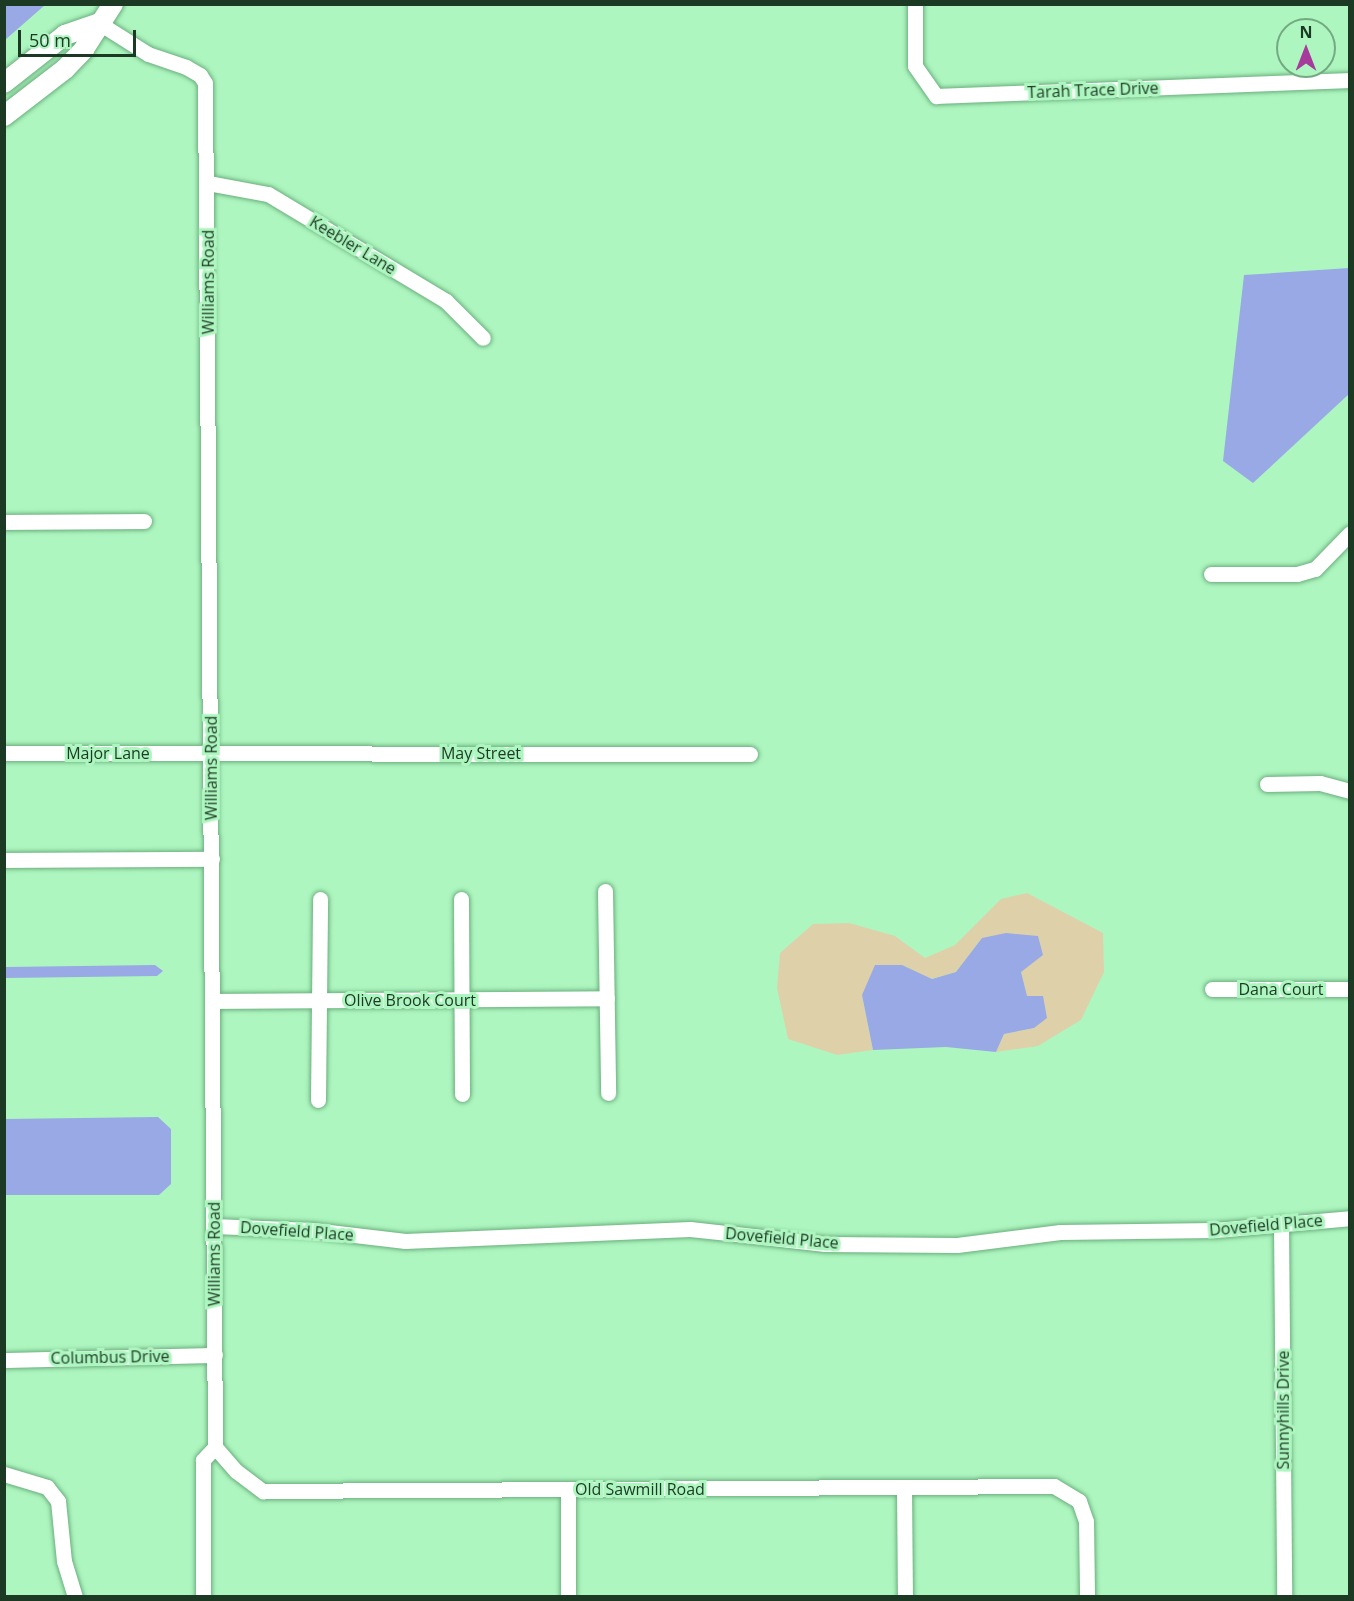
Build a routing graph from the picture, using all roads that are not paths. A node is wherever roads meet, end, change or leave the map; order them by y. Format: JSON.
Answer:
{"nodes":[{"id":1,"x":113,"y":4,"type":"edge"},
{"id":2,"x":915,"y":4,"type":"edge"},
{"id":3,"x":99,"y":23,"type":"junction"},
{"id":4,"x":1350,"y":80,"type":"edge"},
{"id":5,"x":4,"y":82,"type":"edge"},
{"id":6,"x":4,"y":116,"type":"edge"},
{"id":7,"x":208,"y":183,"type":"junction"},
{"id":8,"x":483,"y":338,"type":"dead end"},
{"id":9,"x":144,"y":521,"type":"dead end"},
{"id":10,"x":4,"y":522,"type":"edge"},
{"id":11,"x":1350,"y":533,"type":"edge"},
{"id":12,"x":1211,"y":574,"type":"dead end"},
{"id":13,"x":4,"y":753,"type":"edge"},
{"id":14,"x":212,"y":753,"type":"junction"},
{"id":15,"x":750,"y":754,"type":"dead end"},
{"id":16,"x":1266,"y":784,"type":"dead end"},
{"id":17,"x":1350,"y":791,"type":"edge"},
{"id":18,"x":212,"y":859,"type":"junction"},
{"id":19,"x":4,"y":860,"type":"edge"},
{"id":20,"x":604,"y":891,"type":"dead end"},
{"id":21,"x":320,"y":898,"type":"dead end"},
{"id":22,"x":461,"y":899,"type":"dead end"},
{"id":23,"x":1212,"y":989,"type":"dead end"},
{"id":24,"x":1350,"y":989,"type":"edge"},
{"id":25,"x":607,"y":998,"type":"junction"},
{"id":26,"x":461,"y":999,"type":"junction"},
{"id":27,"x":319,"y":1000,"type":"junction"},
{"id":28,"x":213,"y":1001,"type":"junction"},
{"id":29,"x":609,"y":1093,"type":"dead end"},
{"id":30,"x":462,"y":1094,"type":"dead end"},
{"id":31,"x":318,"y":1100,"type":"dead end"},
{"id":32,"x":1350,"y":1218,"type":"edge"},
{"id":33,"x":1281,"y":1223,"type":"junction"},
{"id":34,"x":214,"y":1226,"type":"junction"},
{"id":35,"x":214,"y":1355,"type":"junction"},
{"id":36,"x":4,"y":1360,"type":"edge"},
{"id":37,"x":214,"y":1448,"type":"junction"},
{"id":38,"x":4,"y":1474,"type":"edge"},
{"id":39,"x":904,"y":1487,"type":"junction"},
{"id":40,"x":568,"y":1489,"type":"junction"},
{"id":41,"x":75,"y":1596,"type":"edge"},
{"id":42,"x":203,"y":1596,"type":"edge"},
{"id":43,"x":568,"y":1596,"type":"edge"},
{"id":44,"x":905,"y":1596,"type":"edge"},
{"id":45,"x":1087,"y":1596,"type":"edge"},
{"id":46,"x":1284,"y":1596,"type":"edge"}],
"edges":[{"from":1,"to":3,"type":"street"},
{"from":2,"to":4,"type":"street","name":"Tarah Trace Drive"},
{"from":3,"to":5,"type":"street"},
{"from":3,"to":6,"type":"street"},
{"from":3,"to":7,"type":"street","name":"Williams Road"},
{"from":7,"to":8,"type":"street","name":"Keebler Lane"},
{"from":7,"to":14,"type":"street","name":"Williams Road"},
{"from":9,"to":10,"type":"street"},
{"from":11,"to":12,"type":"street"},
{"from":13,"to":14,"type":"street","name":"Major Lane"},
{"from":14,"to":15,"type":"street","name":"May Street"},
{"from":14,"to":18,"type":"street","name":"Williams Road"},
{"from":16,"to":17,"type":"street"},
{"from":18,"to":19,"type":"street"},
{"from":18,"to":28,"type":"street","name":"Williams Road"},
{"from":20,"to":25,"type":"street"},
{"from":21,"to":27,"type":"street"},
{"from":22,"to":26,"type":"street"},
{"from":23,"to":24,"type":"street","name":"Dana Court"},
{"from":25,"to":26,"type":"street","name":"Olive Brook Court"},
{"from":25,"to":29,"type":"street"},
{"from":26,"to":27,"type":"street","name":"Olive Brook Court"},
{"from":26,"to":30,"type":"street"},
{"from":27,"to":28,"type":"street","name":"Olive Brook Court"},
{"from":27,"to":31,"type":"street"},
{"from":28,"to":34,"type":"street","name":"Williams Road"},
{"from":32,"to":33,"type":"street","name":"Dovefield Place"},
{"from":33,"to":34,"type":"street","name":"Dovefield Place"},
{"from":33,"to":46,"type":"street","name":"Sunnyhills Drive"},
{"from":34,"to":35,"type":"street","name":"Williams Road"},
{"from":35,"to":36,"type":"street","name":"Columbus Drive"},
{"from":35,"to":37,"type":"street","name":"Williams Road"},
{"from":37,"to":40,"type":"street","name":"Old Sawmill Road"},
{"from":37,"to":42,"type":"street","name":"Williams Road"},
{"from":38,"to":41,"type":"street"},
{"from":39,"to":40,"type":"street","name":"Old Sawmill Road"},
{"from":39,"to":44,"type":"street"},
{"from":39,"to":45,"type":"street","name":"Old Sawmill Road"},
{"from":40,"to":43,"type":"street"}]}
